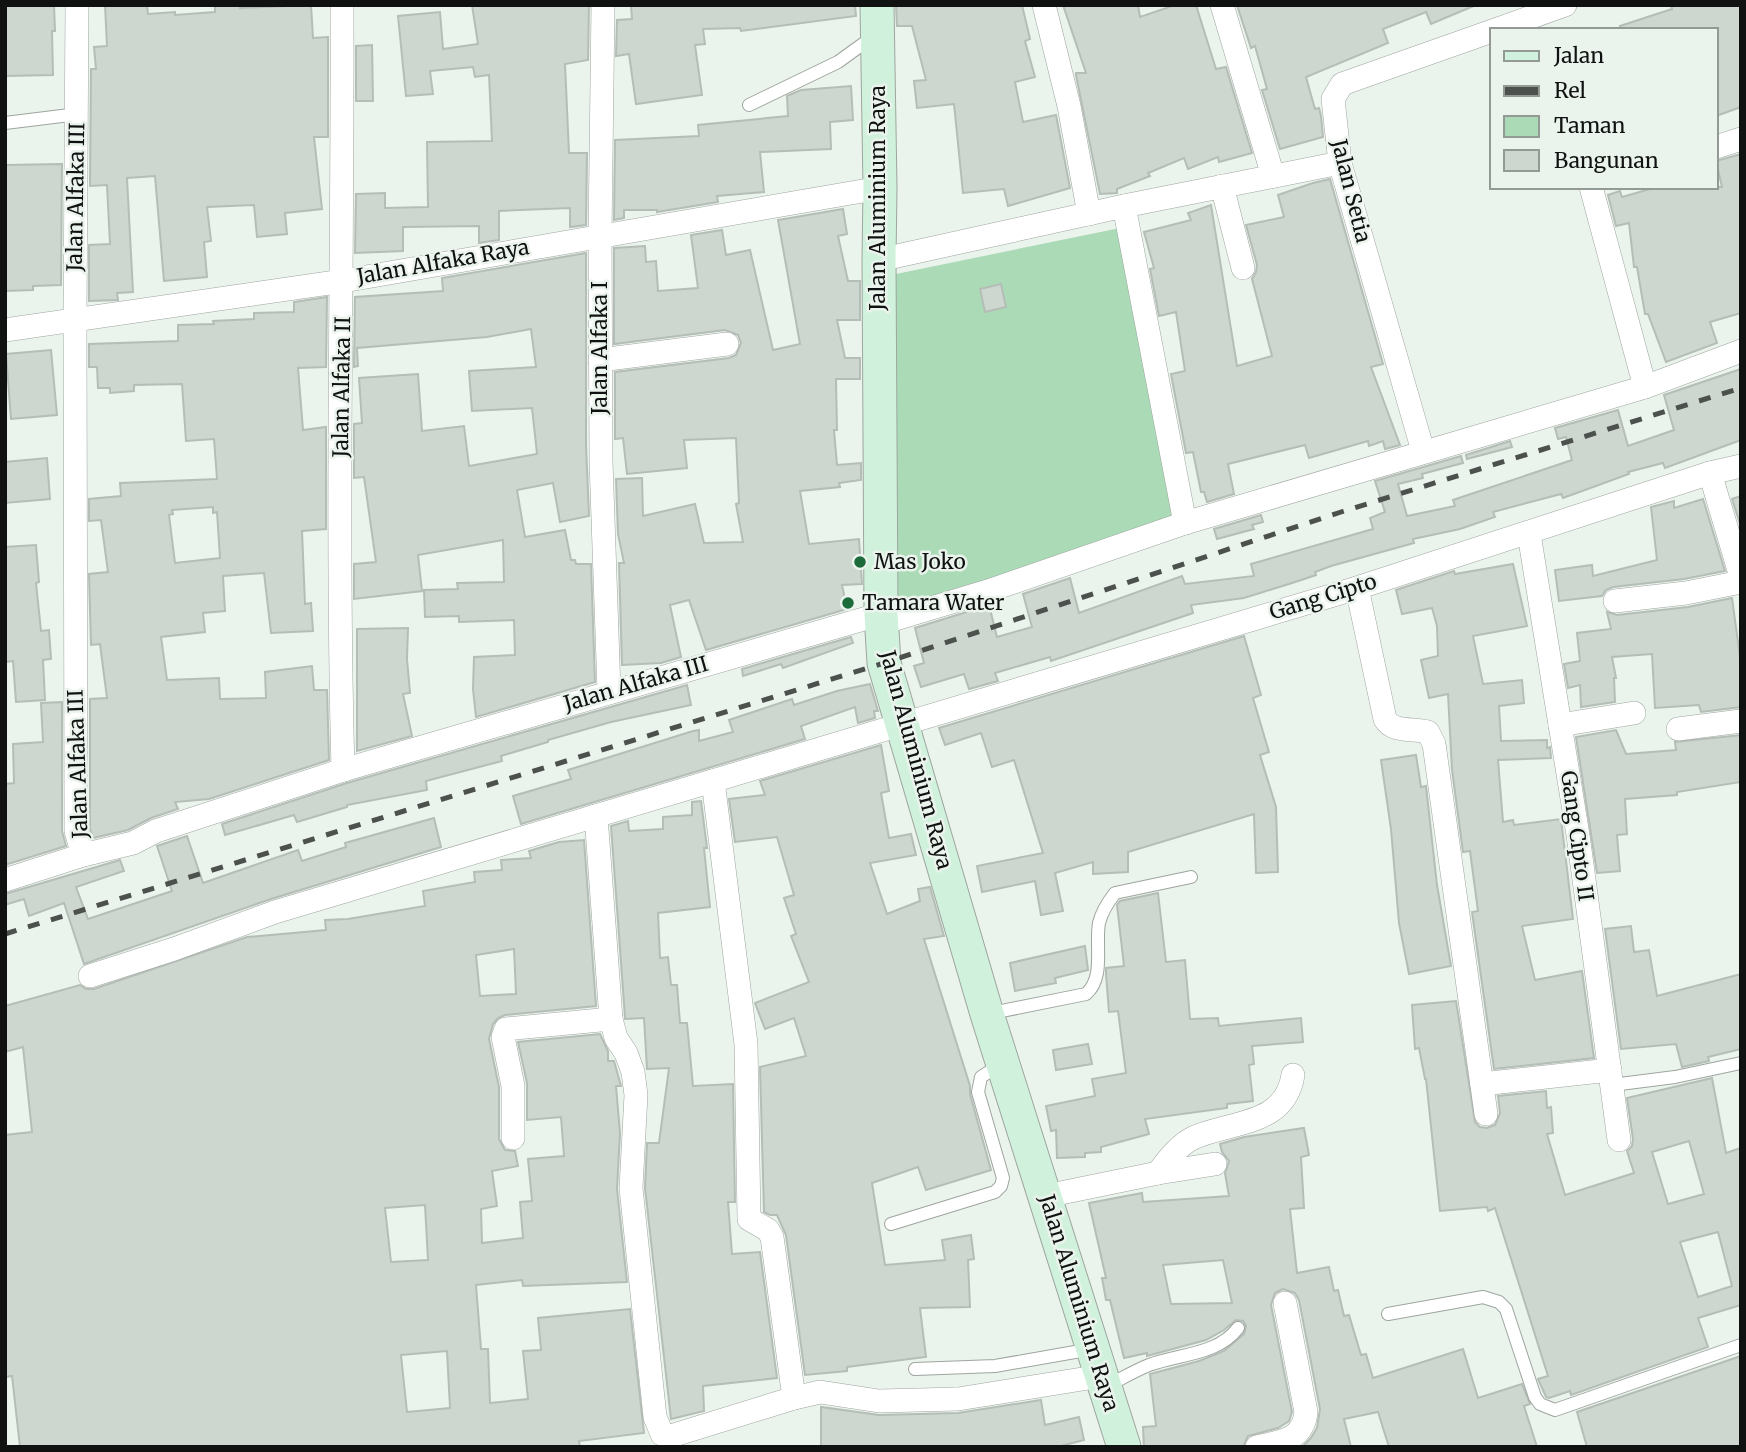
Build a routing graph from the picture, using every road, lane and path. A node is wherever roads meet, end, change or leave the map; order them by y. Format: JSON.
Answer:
{"nodes":[{"id":1,"x":77,"y":5,"type":"edge"},
{"id":2,"x":342,"y":5,"type":"edge"},
{"id":3,"x":603,"y":5,"type":"edge"},
{"id":4,"x":1044,"y":5,"type":"edge"},
{"id":5,"x":1222,"y":5,"type":"edge"},
{"id":6,"x":1565,"y":5,"type":"edge"},
{"id":7,"x":1540,"y":16,"type":"edge"},
{"id":8,"x":877,"y":20,"type":"edge"},
{"id":9,"x":1501,"y":28,"type":"edge"},
{"id":10,"x":1490,"y":31,"type":"edge"},
{"id":11,"x":749,"y":105,"type":"dead end"},
{"id":12,"x":78,"y":114,"type":"junction"},
{"id":13,"x":5,"y":123,"type":"edge"},
{"id":14,"x":1741,"y":139,"type":"edge"},
{"id":15,"x":1718,"y":146,"type":"edge"},
{"id":16,"x":1340,"y":163,"type":"junction"},
{"id":17,"x":1273,"y":176,"type":"junction"},
{"id":18,"x":1222,"y":186,"type":"junction"},
{"id":19,"x":880,"y":188,"type":"junction"},
{"id":20,"x":1592,"y":189,"type":"edge"},
{"id":21,"x":1124,"y":206,"type":"junction"},
{"id":22,"x":1089,"y":214,"type":"junction"},
{"id":23,"x":600,"y":234,"type":"junction"},
{"id":24,"x":879,"y":260,"type":"junction"},
{"id":25,"x":1243,"y":268,"type":"dead end"},
{"id":26,"x":343,"y":281,"type":"junction"},
{"id":27,"x":75,"y":318,"type":"junction"},
{"id":28,"x":5,"y":330,"type":"edge"},
{"id":29,"x":727,"y":344,"type":"dead end"},
{"id":30,"x":1741,"y":351,"type":"edge"},
{"id":31,"x":600,"y":360,"type":"junction"},
{"id":32,"x":1645,"y":387,"type":"junction"},
{"id":33,"x":1423,"y":452,"type":"junction"},
{"id":34,"x":1741,"y":466,"type":"edge"},
{"id":35,"x":1710,"y":473,"type":"junction"},
{"id":36,"x":1185,"y":523,"type":"junction"},
{"id":37,"x":1529,"y":534,"type":"junction"},
{"id":38,"x":1741,"y":577,"type":"edge"},
{"id":39,"x":1741,"y":582,"type":"edge"},
{"id":40,"x":1357,"y":588,"type":"junction"},
{"id":41,"x":1615,"y":601,"type":"dead end"},
{"id":42,"x":882,"y":619,"type":"junction"},
{"id":43,"x":609,"y":691,"type":"junction"},
{"id":44,"x":1634,"y":713,"type":"dead end"},
{"id":45,"x":1741,"y":721,"type":"edge"},
{"id":46,"x":904,"y":722,"type":"junction"},
{"id":47,"x":1560,"y":725,"type":"junction"},
{"id":48,"x":1678,"y":729,"type":"dead end"},
{"id":49,"x":343,"y":769,"type":"junction"},
{"id":50,"x":713,"y":781,"type":"junction"},
{"id":51,"x":596,"y":816,"type":"junction"},
{"id":52,"x":83,"y":855,"type":"junction"},
{"id":53,"x":1192,"y":877,"type":"dead end"},
{"id":54,"x":5,"y":880,"type":"edge"},
{"id":55,"x":90,"y":976,"type":"dead end"},
{"id":56,"x":987,"y":1014,"type":"junction"},
{"id":57,"x":611,"y":1019,"type":"junction"},
{"id":58,"x":1003,"y":1063,"type":"junction"},
{"id":59,"x":1741,"y":1063,"type":"edge"},
{"id":60,"x":1293,"y":1075,"type":"dead end"},
{"id":61,"x":1611,"y":1078,"type":"junction"},
{"id":62,"x":1482,"y":1084,"type":"junction"},
{"id":63,"x":1486,"y":1114,"type":"dead end"},
{"id":64,"x":513,"y":1138,"type":"dead end"},
{"id":65,"x":1619,"y":1140,"type":"dead end"},
{"id":66,"x":1215,"y":1164,"type":"dead end"},
{"id":67,"x":1158,"y":1173,"type":"junction"},
{"id":68,"x":1046,"y":1196,"type":"junction"},
{"id":69,"x":891,"y":1224,"type":"dead end"},
{"id":70,"x":1285,"y":1303,"type":"dead end"},
{"id":71,"x":1388,"y":1314,"type":"dead end"},
{"id":72,"x":1238,"y":1328,"type":"dead end"},
{"id":73,"x":1741,"y":1345,"type":"edge"},
{"id":74,"x":915,"y":1368,"type":"dead end"},
{"id":75,"x":1099,"y":1371,"type":"junction"},
{"id":76,"x":794,"y":1398,"type":"junction"},
{"id":77,"x":1124,"y":1447,"type":"edge"},
{"id":78,"x":1257,"y":1447,"type":"edge"}],
"edges":[{"from":1,"to":12,"type":"street","name":"Jalan Alfaka III"},
{"from":2,"to":26,"type":"street","name":"Jalan Alfaka II"},
{"from":3,"to":23,"type":"street","name":"Jalan Alfaka I"},
{"from":4,"to":22,"type":"street"},
{"from":5,"to":17,"type":"street"},
{"from":6,"to":7,"type":"street","name":"Jalan Setia"},
{"from":7,"to":9,"type":"street","name":"Jalan Setia"},
{"from":8,"to":11,"type":"lane"},
{"from":8,"to":19,"type":"main road","name":"Jalan Aluminium Raya"},
{"from":10,"to":16,"type":"street","name":"Jalan Setia"},
{"from":12,"to":13,"type":"lane"},
{"from":12,"to":27,"type":"street","name":"Jalan Alfaka III"},
{"from":14,"to":15,"type":"street"},
{"from":16,"to":17,"type":"street"},
{"from":16,"to":33,"type":"street","name":"Jalan Setia"},
{"from":17,"to":18,"type":"street"},
{"from":18,"to":21,"type":"street"},
{"from":18,"to":25,"type":"street"},
{"from":19,"to":23,"type":"street","name":"Jalan Alfaka Raya"},
{"from":19,"to":24,"type":"main road","name":"Jalan Aluminium Raya"},
{"from":20,"to":32,"type":"street"},
{"from":21,"to":22,"type":"street"},
{"from":21,"to":36,"type":"street"},
{"from":22,"to":24,"type":"street"},
{"from":23,"to":26,"type":"street","name":"Jalan Alfaka Raya"},
{"from":23,"to":31,"type":"street","name":"Jalan Alfaka I"},
{"from":24,"to":42,"type":"main road","name":"Jalan Aluminium Raya"},
{"from":26,"to":27,"type":"street","name":"Jalan Alfaka Raya"},
{"from":26,"to":49,"type":"street","name":"Jalan Alfaka II"},
{"from":27,"to":28,"type":"street","name":"Jalan Alfaka Raya"},
{"from":27,"to":52,"type":"street","name":"Jalan Alfaka III"},
{"from":29,"to":31,"type":"street"},
{"from":30,"to":32,"type":"street","name":"Jalan Alfaka III"},
{"from":31,"to":43,"type":"street","name":"Jalan Alfaka I"},
{"from":32,"to":33,"type":"street","name":"Jalan Alfaka III"},
{"from":33,"to":36,"type":"street","name":"Jalan Alfaka III"},
{"from":34,"to":35,"type":"street","name":"Gang Cipto"},
{"from":35,"to":37,"type":"street","name":"Gang Cipto"},
{"from":35,"to":38,"type":"street"},
{"from":36,"to":42,"type":"street","name":"Jalan Alfaka III"},
{"from":37,"to":40,"type":"street","name":"Gang Cipto"},
{"from":37,"to":47,"type":"street","name":"Gang Cipto II"},
{"from":39,"to":41,"type":"street"},
{"from":40,"to":46,"type":"street","name":"Gang Cipto"},
{"from":40,"to":62,"type":"street"},
{"from":42,"to":43,"type":"street","name":"Jalan Alfaka III"},
{"from":42,"to":46,"type":"main road","name":"Jalan Aluminium Raya"},
{"from":43,"to":49,"type":"street","name":"Jalan Alfaka III"},
{"from":44,"to":47,"type":"street"},
{"from":45,"to":48,"type":"street"},
{"from":46,"to":50,"type":"street","name":"Gang Cipto"},
{"from":46,"to":56,"type":"main road","name":"Jalan Aluminium Raya"},
{"from":47,"to":61,"type":"street","name":"Gang Cipto II"},
{"from":49,"to":52,"type":"street","name":"Jalan Alfaka III"},
{"from":50,"to":51,"type":"street","name":"Gang Cipto"},
{"from":50,"to":76,"type":"street"},
{"from":51,"to":55,"type":"street","name":"Gang Cipto"},
{"from":51,"to":57,"type":"street"},
{"from":52,"to":54,"type":"street"},
{"from":53,"to":56,"type":"lane"},
{"from":56,"to":58,"type":"main road","name":"Jalan Aluminium Raya"},
{"from":57,"to":64,"type":"street"},
{"from":57,"to":76,"type":"street"},
{"from":58,"to":68,"type":"main road","name":"Jalan Aluminium Raya"},
{"from":58,"to":69,"type":"lane"},
{"from":59,"to":61,"type":"lane"},
{"from":60,"to":67,"type":"street"},
{"from":61,"to":62,"type":"street"},
{"from":61,"to":65,"type":"street","name":"Gang Cipto II"},
{"from":62,"to":63,"type":"street"},
{"from":66,"to":67,"type":"street"},
{"from":67,"to":68,"type":"street"},
{"from":68,"to":75,"type":"main road","name":"Jalan Aluminium Raya"},
{"from":70,"to":78,"type":"street"},
{"from":71,"to":73,"type":"lane"},
{"from":72,"to":75,"type":"lane"},
{"from":74,"to":75,"type":"lane"},
{"from":75,"to":76,"type":"street"},
{"from":75,"to":77,"type":"main road","name":"Jalan Aluminium Raya"}]}
